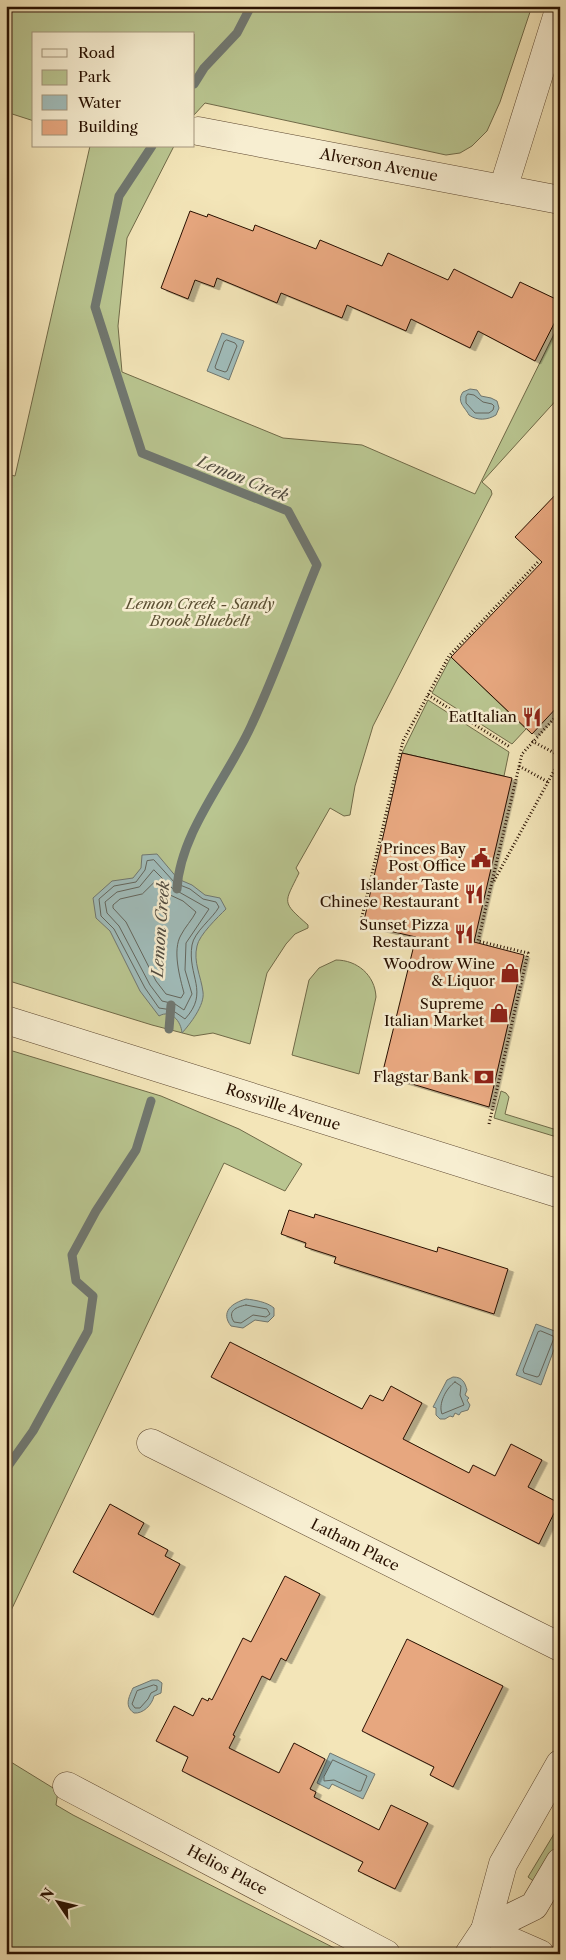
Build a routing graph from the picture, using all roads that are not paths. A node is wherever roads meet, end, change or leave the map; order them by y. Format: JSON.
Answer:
{"nodes":[{"id":1,"x":560,"y":8,"type":"edge"},
{"id":2,"x":198,"y":131,"type":"dead end"},
{"id":3,"x":503,"y":189,"type":"junction"},
{"id":4,"x":560,"y":200,"type":"edge"},
{"id":5,"x":6,"y":1020,"type":"edge"},
{"id":6,"x":560,"y":1194,"type":"edge"},
{"id":7,"x":151,"y":1443,"type":"dead end"},
{"id":8,"x":560,"y":1647,"type":"edge"},
{"id":9,"x":560,"y":1764,"type":"edge"},
{"id":10,"x":67,"y":1786,"type":"dead end"},
{"id":11,"x":560,"y":1862,"type":"edge"},
{"id":12,"x":485,"y":1930,"type":"junction"},
{"id":13,"x":386,"y":1954,"type":"edge"},
{"id":14,"x":469,"y":1954,"type":"edge"},
{"id":15,"x":540,"y":1954,"type":"edge"}],
"edges":[{"from":1,"to":3,"type":"street"},
{"from":2,"to":3,"type":"street","name":"Alverson Avenue"},
{"from":3,"to":4,"type":"street","name":"Alverson Avenue"},
{"from":5,"to":6,"type":"street","name":"Rossville Avenue"},
{"from":7,"to":8,"type":"street","name":"Latham Place"},
{"from":9,"to":12,"type":"street"},
{"from":10,"to":13,"type":"street","name":"Helios Place"},
{"from":11,"to":12,"type":"street"},
{"from":12,"to":14,"type":"street"},
{"from":12,"to":15,"type":"street"}]}
